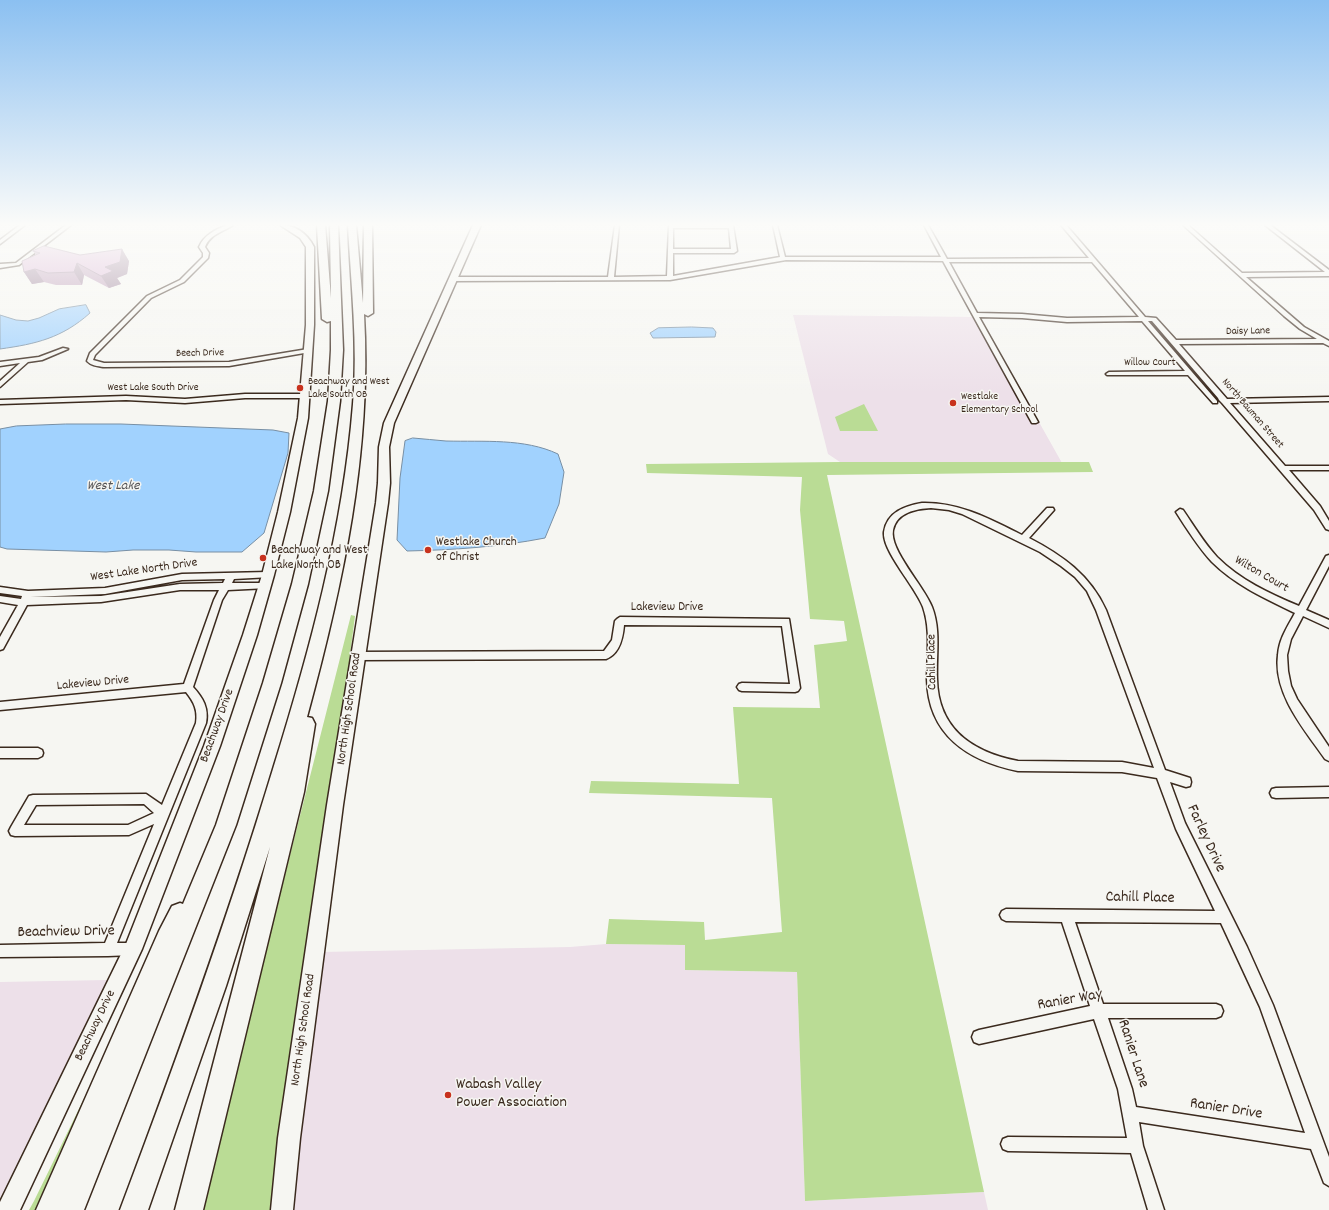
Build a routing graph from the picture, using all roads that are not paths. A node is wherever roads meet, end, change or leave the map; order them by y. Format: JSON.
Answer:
{"nodes":[{"id":1,"x":181,"y":281,"type":"edge"},
{"id":2,"x":309,"y":281,"type":"edge"},
{"id":3,"x":324,"y":281,"type":"edge"},
{"id":4,"x":335,"y":281,"type":"edge"},
{"id":5,"x":355,"y":281,"type":"edge"},
{"id":6,"x":368,"y":281,"type":"edge"},
{"id":7,"x":451,"y":281,"type":"edge"},
{"id":8,"x":957,"y":281,"type":"edge"},
{"id":9,"x":1112,"y":281,"type":"edge"},
{"id":10,"x":1247,"y":281,"type":"edge"},
{"id":11,"x":975,"y":315,"type":"junction"},
{"id":12,"x":1145,"y":320,"type":"junction"},
{"id":13,"x":1323,"y":340,"type":"junction"},
{"id":14,"x":1174,"y":342,"type":"junction"},
{"id":15,"x":1329,"y":344,"type":"edge"},
{"id":16,"x":65,"y":349,"type":"dead end"},
{"id":17,"x":337,"y":350,"type":"junction"},
{"id":18,"x":308,"y":351,"type":"junction"},
{"id":19,"x":360,"y":357,"type":"junction"},
{"id":20,"x":26,"y":361,"type":"junction"},
{"id":21,"x":0,"y":364,"type":"edge"},
{"id":22,"x":1191,"y":373,"type":"junction"},
{"id":23,"x":1109,"y":374,"type":"dead end"},
{"id":24,"x":0,"y":385,"type":"edge"},
{"id":25,"x":1209,"y":394,"type":"junction"},
{"id":26,"x":305,"y":396,"type":"junction"},
{"id":27,"x":1329,"y":399,"type":"edge"},
{"id":28,"x":1224,"y":401,"type":"junction"},
{"id":29,"x":0,"y":402,"type":"edge"},
{"id":30,"x":1215,"y":402,"type":"dead end"},
{"id":31,"x":1034,"y":422,"type":"dead end"},
{"id":32,"x":1281,"y":468,"type":"junction"},
{"id":33,"x":1329,"y":468,"type":"edge"},
{"id":34,"x":1050,"y":510,"type":"dead end"},
{"id":35,"x":1180,"y":512,"type":"dead end"},
{"id":36,"x":1329,"y":527,"type":"edge"},
{"id":37,"x":1024,"y":538,"type":"junction"},
{"id":38,"x":1329,"y":558,"type":"edge"},
{"id":39,"x":231,"y":576,"type":"junction"},
{"id":40,"x":267,"y":581,"type":"junction"},
{"id":41,"x":225,"y":586,"type":"junction"},
{"id":42,"x":0,"y":590,"type":"edge"},
{"id":43,"x":26,"y":598,"type":"junction"},
{"id":44,"x":0,"y":599,"type":"edge"},
{"id":45,"x":1301,"y":611,"type":"junction"},
{"id":46,"x":1329,"y":624,"type":"edge"},
{"id":47,"x":322,"y":628,"type":"junction"},
{"id":48,"x":0,"y":646,"type":"edge"},
{"id":49,"x":357,"y":656,"type":"junction"},
{"id":50,"x":742,"y":687,"type":"dead end"},
{"id":51,"x":188,"y":688,"type":"junction"},
{"id":52,"x":0,"y":706,"type":"edge"},
{"id":53,"x":0,"y":753,"type":"edge"},
{"id":54,"x":38,"y":753,"type":"dead end"},
{"id":55,"x":1329,"y":756,"type":"edge"},
{"id":56,"x":1161,"y":774,"type":"junction"},
{"id":57,"x":1186,"y":782,"type":"dead end"},
{"id":58,"x":1329,"y":792,"type":"edge"},
{"id":59,"x":1276,"y":793,"type":"dead end"},
{"id":60,"x":164,"y":814,"type":"junction"},
{"id":61,"x":226,"y":825,"type":"junction"},
{"id":62,"x":1006,"y":914,"type":"dead end"},
{"id":63,"x":1066,"y":915,"type":"junction"},
{"id":64,"x":1225,"y":917,"type":"junction"},
{"id":65,"x":133,"y":949,"type":"junction"},
{"id":66,"x":108,"y":950,"type":"junction"},
{"id":67,"x":0,"y":951,"type":"edge"},
{"id":68,"x":1099,"y":1011,"type":"junction"},
{"id":69,"x":1216,"y":1011,"type":"dead end"},
{"id":70,"x":979,"y":1037,"type":"dead end"},
{"id":71,"x":1131,"y":1114,"type":"junction"},
{"id":72,"x":1316,"y":1142,"type":"junction"},
{"id":73,"x":1008,"y":1144,"type":"dead end"},
{"id":74,"x":1136,"y":1146,"type":"junction"},
{"id":75,"x":1329,"y":1178,"type":"edge"},
{"id":76,"x":8,"y":1210,"type":"edge"},
{"id":77,"x":50,"y":1210,"type":"edge"},
{"id":78,"x":70,"y":1210,"type":"edge"},
{"id":79,"x":134,"y":1210,"type":"edge"},
{"id":80,"x":189,"y":1210,"type":"edge"},
{"id":81,"x":282,"y":1210,"type":"edge"},
{"id":82,"x":1156,"y":1210,"type":"edge"}],
"edges":[{"from":1,"to":18,"type":"street","name":"Beech Drive"},
{"from":2,"to":18,"type":"street","name":"Beachway Drive"},
{"from":3,"to":17,"type":"highway"},
{"from":4,"to":17,"type":"highway"},
{"from":5,"to":19,"type":"highway"},
{"from":6,"to":19,"type":"highway"},
{"from":7,"to":49,"type":"street","name":"North High School Road"},
{"from":8,"to":11,"type":"street"},
{"from":9,"to":12,"type":"street","name":"North Bauman Street"},
{"from":10,"to":13,"type":"street"},
{"from":11,"to":12,"type":"street"},
{"from":11,"to":31,"type":"street"},
{"from":12,"to":14,"type":"street","name":"North Bauman Street"},
{"from":12,"to":22,"type":"street","name":"North Bauman Street"},
{"from":13,"to":14,"type":"street","name":"Daisy Lane"},
{"from":13,"to":15,"type":"street"},
{"from":14,"to":28,"type":"street","name":"North Bauman Street"},
{"from":16,"to":20,"type":"street"},
{"from":17,"to":61,"type":"highway"},
{"from":18,"to":26,"type":"street","name":"Beachway Drive"},
{"from":19,"to":47,"type":"highway"},
{"from":20,"to":21,"type":"street"},
{"from":20,"to":24,"type":"street"},
{"from":22,"to":23,"type":"street","name":"Willow Court"},
{"from":22,"to":25,"type":"street","name":"North Bauman Street"},
{"from":25,"to":28,"type":"street"},
{"from":25,"to":30,"type":"street","name":"North Bauman Street"},
{"from":26,"to":29,"type":"street","name":"West Lake South Drive"},
{"from":26,"to":40,"type":"street","name":"Beachway Drive"},
{"from":27,"to":28,"type":"street"},
{"from":28,"to":32,"type":"street","name":"North Bauman Street"},
{"from":32,"to":33,"type":"street"},
{"from":32,"to":36,"type":"street","name":"North Bauman Street"},
{"from":34,"to":37,"type":"street"},
{"from":35,"to":45,"type":"street","name":"Wilton Court"},
{"from":37,"to":56,"type":"street","name":"Farley Drive"},
{"from":37,"to":56,"type":"street","name":"Cahill Place"},
{"from":38,"to":45,"type":"street"},
{"from":39,"to":40,"type":"street","name":"West Lake North Drive"},
{"from":39,"to":41,"type":"street"},
{"from":39,"to":43,"type":"street","name":"West Lake North Drive"},
{"from":40,"to":41,"type":"street","name":"West Lake North Drive"},
{"from":40,"to":65,"type":"street","name":"Beachway Drive"},
{"from":41,"to":43,"type":"street","name":"West Lake North Drive"},
{"from":41,"to":51,"type":"street"},
{"from":42,"to":43,"type":"street","name":"West Lake North Drive"},
{"from":43,"to":44,"type":"street","name":"West Lake North Drive"},
{"from":43,"to":48,"type":"street"},
{"from":45,"to":46,"type":"street","name":"Wilton Court"},
{"from":45,"to":55,"type":"street"},
{"from":47,"to":79,"type":"highway"},
{"from":47,"to":80,"type":"highway"},
{"from":49,"to":50,"type":"street","name":"Lakeview Drive"},
{"from":49,"to":81,"type":"street","name":"North High School Road"},
{"from":51,"to":52,"type":"street","name":"Lakeview Drive"},
{"from":51,"to":60,"type":"street","name":"Beachway Drive"},
{"from":53,"to":54,"type":"street"},
{"from":56,"to":57,"type":"street","name":"Cahill Place"},
{"from":56,"to":64,"type":"street","name":"Farley Drive"},
{"from":58,"to":59,"type":"street"},
{"from":60,"to":60,"type":"street"},
{"from":60,"to":66,"type":"street","name":"Beachway Drive"},
{"from":61,"to":77,"type":"highway"},
{"from":61,"to":78,"type":"highway"},
{"from":62,"to":63,"type":"street","name":"Cahill Place"},
{"from":63,"to":64,"type":"street","name":"Cahill Place"},
{"from":63,"to":68,"type":"street","name":"Ranier Lane"},
{"from":64,"to":72,"type":"street","name":"Farley Drive"},
{"from":65,"to":66,"type":"street","name":"Beachview Drive"},
{"from":65,"to":76,"type":"street","name":"Beachway Drive"},
{"from":66,"to":67,"type":"street","name":"Beachview Drive"},
{"from":68,"to":69,"type":"street","name":"Ranier Way"},
{"from":68,"to":70,"type":"street","name":"Ranier Way"},
{"from":68,"to":71,"type":"street","name":"Ranier Lane"},
{"from":71,"to":72,"type":"street","name":"Ranier Drive"},
{"from":71,"to":74,"type":"street","name":"Ranier Lane"},
{"from":72,"to":75,"type":"street","name":"Farley Drive"},
{"from":73,"to":74,"type":"street"},
{"from":74,"to":82,"type":"street"}]}
